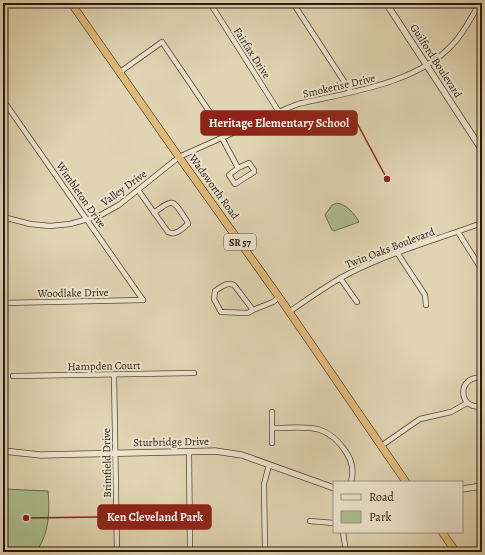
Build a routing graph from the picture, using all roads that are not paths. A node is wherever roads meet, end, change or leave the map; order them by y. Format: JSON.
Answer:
{"nodes":[{"id":1,"x":71,"y":3,"type":"edge"},
{"id":2,"x":210,"y":3,"type":"edge"},
{"id":3,"x":293,"y":3,"type":"edge"},
{"id":4,"x":386,"y":3,"type":"edge"},
{"id":5,"x":480,"y":3,"type":"edge"},
{"id":6,"x":427,"y":65,"type":"junction"},
{"id":7,"x":120,"y":72,"type":"junction"},
{"id":8,"x":351,"y":92,"type":"junction"},
{"id":9,"x":3,"y":100,"type":"edge"},
{"id":10,"x":279,"y":112,"type":"junction"},
{"id":11,"x":224,"y":137,"type":"junction"},
{"id":12,"x":482,"y":150,"type":"edge"},
{"id":13,"x":179,"y":157,"type":"junction"},
{"id":14,"x":238,"y":168,"type":"junction"},
{"id":15,"x":138,"y":190,"type":"junction"},
{"id":16,"x":154,"y":213,"type":"junction"},
{"id":17,"x":3,"y":217,"type":"edge"},
{"id":18,"x":87,"y":219,"type":"junction"},
{"id":19,"x":482,"y":223,"type":"edge"},
{"id":20,"x":458,"y":232,"type":"junction"},
{"id":21,"x":398,"y":254,"type":"junction"},
{"id":22,"x":482,"y":270,"type":"edge"},
{"id":23,"x":340,"y":278,"type":"junction"},
{"id":24,"x":279,"y":297,"type":"junction"},
{"id":25,"x":144,"y":300,"type":"joint"},
{"id":26,"x":357,"y":302,"type":"dead end"},
{"id":27,"x":3,"y":303,"type":"edge"},
{"id":28,"x":426,"y":304,"type":"dead end"},
{"id":29,"x":253,"y":310,"type":"junction"},
{"id":30,"x":289,"y":312,"type":"junction"},
{"id":31,"x":194,"y":373,"type":"dead end"},
{"id":32,"x":114,"y":374,"type":"junction"},
{"id":33,"x":14,"y":376,"type":"dead end"},
{"id":34,"x":482,"y":378,"type":"edge"},
{"id":35,"x":467,"y":402,"type":"junction"},
{"id":36,"x":482,"y":406,"type":"edge"},
{"id":37,"x":272,"y":412,"type":"dead end"},
{"id":38,"x":272,"y":428,"type":"junction"},
{"id":39,"x":272,"y":443,"type":"dead end"},
{"id":40,"x":381,"y":446,"type":"junction"},
{"id":41,"x":3,"y":451,"type":"edge"},
{"id":42,"x":189,"y":451,"type":"junction"},
{"id":43,"x":115,"y":453,"type":"junction"},
{"id":44,"x":269,"y":465,"type":"junction"},
{"id":45,"x":351,"y":481,"type":"edge"},
{"id":46,"x":405,"y":481,"type":"edge"},
{"id":47,"x":482,"y":486,"type":"edge"},
{"id":48,"x":333,"y":488,"type":"edge"},
{"id":49,"x":463,"y":489,"type":"edge"},
{"id":50,"x":310,"y":521,"type":"dead end"},
{"id":51,"x":333,"y":523,"type":"edge"},
{"id":52,"x":343,"y":533,"type":"edge"},
{"id":53,"x":443,"y":533,"type":"edge"},
{"id":54,"x":117,"y":552,"type":"edge"},
{"id":55,"x":190,"y":552,"type":"edge"},
{"id":56,"x":265,"y":552,"type":"edge"},
{"id":57,"x":346,"y":552,"type":"edge"},
{"id":58,"x":456,"y":552,"type":"edge"}],
"edges":[{"from":1,"to":7,"type":"highway","name":"Wadsworth Road","number":"SR 57"},
{"from":2,"to":10,"type":"street","name":"Fairfax Drive"},
{"from":3,"to":8,"type":"street"},
{"from":4,"to":6,"type":"street","name":"Guilford Boulevard"},
{"from":5,"to":6,"type":"street","name":"Smokerise Drive"},
{"from":6,"to":8,"type":"street","name":"Smokerise Drive"},
{"from":6,"to":12,"type":"street","name":"Guilford Boulevard"},
{"from":7,"to":11,"type":"street"},
{"from":7,"to":13,"type":"highway","name":"Wadsworth Road","number":"SR 57"},
{"from":8,"to":10,"type":"street","name":"Smokerise Drive"},
{"from":9,"to":18,"type":"street","name":"Wimbleton Drive"},
{"from":10,"to":11,"type":"street","name":"Smokerise Drive"},
{"from":11,"to":13,"type":"street","name":"Smokerise Drive"},
{"from":11,"to":14,"type":"street"},
{"from":13,"to":15,"type":"street","name":"Valley Drive"},
{"from":13,"to":24,"type":"highway","name":"Wadsworth Road","number":"SR 57"},
{"from":14,"to":14,"type":"street"},
{"from":15,"to":16,"type":"street"},
{"from":15,"to":18,"type":"street","name":"Valley Drive"},
{"from":16,"to":16,"type":"street"},
{"from":17,"to":18,"type":"street","name":"Valley Drive"},
{"from":18,"to":25,"type":"street","name":"Wimbleton Drive"},
{"from":19,"to":20,"type":"street","name":"Twin Oaks Boulevard"},
{"from":20,"to":21,"type":"street","name":"Twin Oaks Boulevard"},
{"from":20,"to":22,"type":"street"},
{"from":21,"to":23,"type":"street","name":"Twin Oaks Boulevard"},
{"from":21,"to":28,"type":"street"},
{"from":23,"to":26,"type":"street"},
{"from":23,"to":30,"type":"street","name":"Twin Oaks Boulevard"},
{"from":24,"to":29,"type":"street"},
{"from":24,"to":30,"type":"highway","name":"Wadsworth Road","number":"SR 57"},
{"from":25,"to":27,"type":"street","name":"Woodlake Drive"},
{"from":29,"to":29,"type":"street"},
{"from":30,"to":40,"type":"highway","name":"Wadsworth Road","number":"SR 57"},
{"from":31,"to":32,"type":"street","name":"Hampden Court"},
{"from":32,"to":33,"type":"street","name":"Hampden Court"},
{"from":32,"to":43,"type":"street","name":"Brimfield Drive"},
{"from":34,"to":35,"type":"street"},
{"from":35,"to":36,"type":"street"},
{"from":35,"to":40,"type":"street"},
{"from":37,"to":38,"type":"street"},
{"from":38,"to":39,"type":"street"},
{"from":38,"to":45,"type":"street"},
{"from":40,"to":46,"type":"highway","name":"Wadsworth Road","number":"SR 57"},
{"from":41,"to":43,"type":"street","name":"Sturbridge Drive"},
{"from":42,"to":43,"type":"street","name":"Sturbridge Drive"},
{"from":42,"to":44,"type":"street","name":"Sturbridge Drive"},
{"from":42,"to":55,"type":"street"},
{"from":43,"to":54,"type":"street","name":"Brimfield Drive"},
{"from":44,"to":48,"type":"street","name":"Sturbridge Drive"},
{"from":44,"to":56,"type":"street"},
{"from":47,"to":49,"type":"street"},
{"from":50,"to":51,"type":"street"},
{"from":52,"to":57,"type":"street"},
{"from":53,"to":58,"type":"highway"}]}
